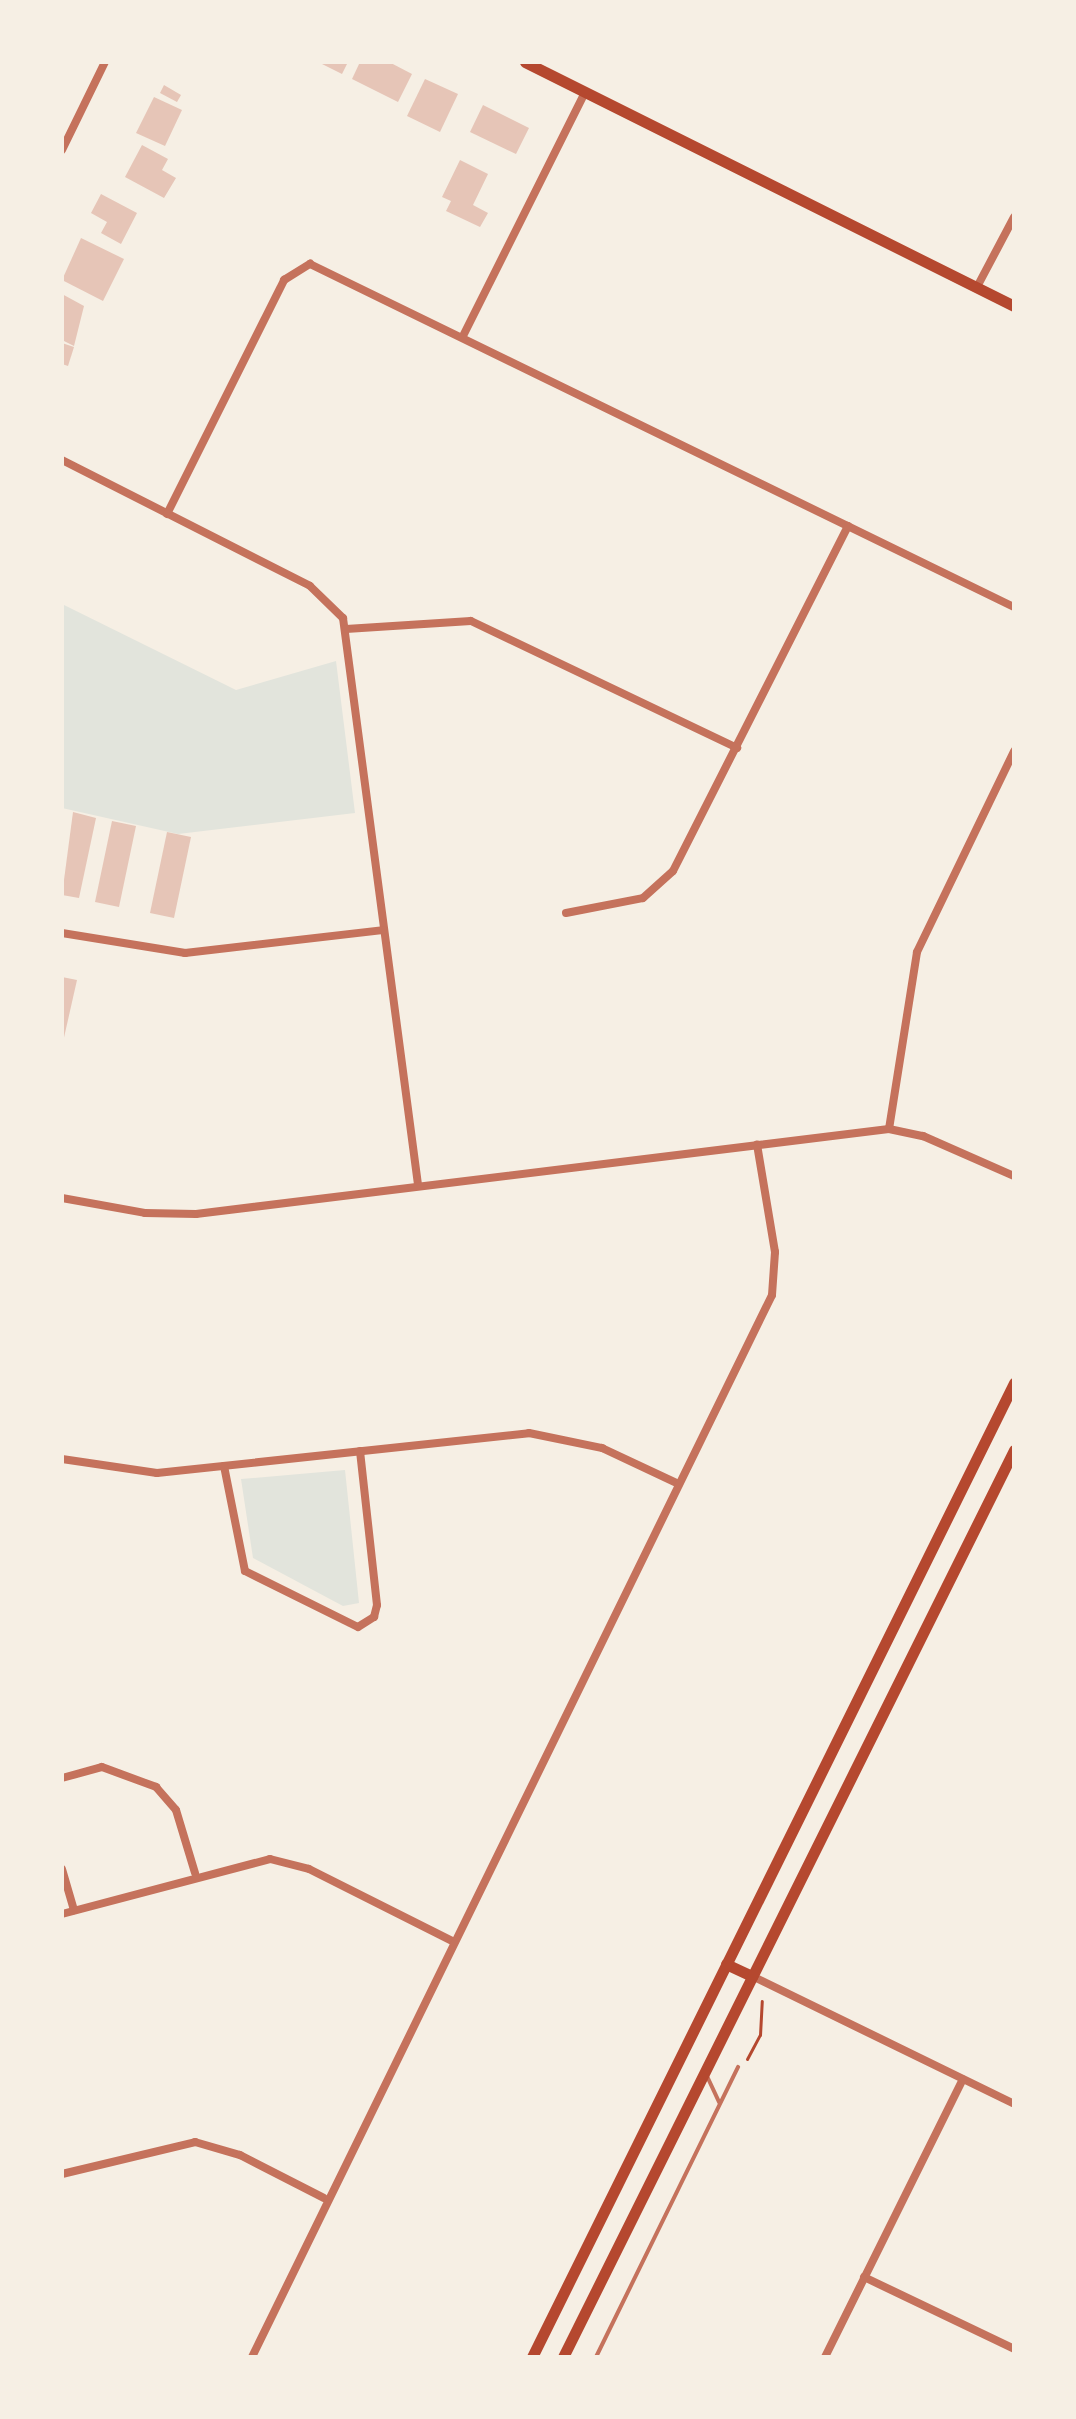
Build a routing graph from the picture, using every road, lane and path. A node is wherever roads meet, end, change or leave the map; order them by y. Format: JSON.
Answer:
{"nodes":[{"id":1,"x":105,"y":62,"type":"edge"},
{"id":2,"x":525,"y":62,"type":"edge"},
{"id":3,"x":585,"y":92,"type":"junction"},
{"id":4,"x":62,"y":150,"type":"edge"},
{"id":5,"x":1014,"y":217,"type":"edge"},
{"id":6,"x":977,"y":287,"type":"junction"},
{"id":7,"x":1014,"y":306,"type":"edge"},
{"id":8,"x":463,"y":336,"type":"junction"},
{"id":9,"x":62,"y":460,"type":"edge"},
{"id":10,"x":167,"y":514,"type":"junction"},
{"id":11,"x":848,"y":526,"type":"junction"},
{"id":12,"x":1014,"y":607,"type":"edge"},
{"id":13,"x":346,"y":629,"type":"junction"},
{"id":14,"x":737,"y":748,"type":"junction"},
{"id":15,"x":1014,"y":751,"type":"edge"},
{"id":16,"x":566,"y":913,"type":"dead end"},
{"id":17,"x":383,"y":930,"type":"junction"},
{"id":18,"x":62,"y":933,"type":"edge"},
{"id":19,"x":889,"y":1129,"type":"junction"},
{"id":20,"x":757,"y":1145,"type":"junction"},
{"id":21,"x":1014,"y":1176,"type":"edge"},
{"id":22,"x":418,"y":1185,"type":"junction"},
{"id":23,"x":62,"y":1198,"type":"edge"},
{"id":24,"x":1014,"y":1383,"type":"edge"},
{"id":25,"x":1014,"y":1450,"type":"edge"},
{"id":26,"x":360,"y":1451,"type":"junction"},
{"id":27,"x":62,"y":1459,"type":"edge"},
{"id":28,"x":224,"y":1466,"type":"junction"},
{"id":29,"x":679,"y":1484,"type":"junction"},
{"id":30,"x":62,"y":1778,"type":"edge"},
{"id":31,"x":62,"y":1869,"type":"edge"},
{"id":32,"x":195,"y":1873,"type":"junction"},
{"id":33,"x":74,"y":1910,"type":"junction"},
{"id":34,"x":62,"y":1914,"type":"edge"},
{"id":35,"x":452,"y":1941,"type":"junction"},
{"id":36,"x":726,"y":1964,"type":"junction"},
{"id":37,"x":752,"y":1976,"type":"junction"},
{"id":38,"x":762,"y":2001,"type":"dead end"},
{"id":39,"x":745,"y":2062,"type":"dead end"},
{"id":40,"x":738,"y":2067,"type":"dead end"},
{"id":41,"x":705,"y":2072,"type":"junction"},
{"id":42,"x":963,"y":2079,"type":"junction"},
{"id":43,"x":719,"y":2103,"type":"junction"},
{"id":44,"x":1014,"y":2104,"type":"edge"},
{"id":45,"x":62,"y":2174,"type":"edge"},
{"id":46,"x":324,"y":2198,"type":"junction"},
{"id":47,"x":864,"y":2277,"type":"junction"},
{"id":48,"x":1014,"y":2349,"type":"edge"},
{"id":49,"x":252,"y":2357,"type":"edge"},
{"id":50,"x":532,"y":2357,"type":"edge"},
{"id":51,"x":563,"y":2357,"type":"edge"},
{"id":52,"x":596,"y":2357,"type":"edge"},
{"id":53,"x":825,"y":2357,"type":"edge"}],
"edges":[{"from":1,"to":4,"type":"street"},
{"from":2,"to":3,"type":"main road"},
{"from":3,"to":6,"type":"main road"},
{"from":3,"to":8,"type":"street"},
{"from":5,"to":6,"type":"street"},
{"from":6,"to":7,"type":"main road"},
{"from":8,"to":10,"type":"street"},
{"from":8,"to":11,"type":"street"},
{"from":9,"to":10,"type":"street"},
{"from":10,"to":13,"type":"street"},
{"from":11,"to":12,"type":"street"},
{"from":11,"to":14,"type":"street"},
{"from":13,"to":14,"type":"street"},
{"from":13,"to":17,"type":"street"},
{"from":14,"to":16,"type":"street"},
{"from":15,"to":19,"type":"street"},
{"from":17,"to":18,"type":"street"},
{"from":17,"to":22,"type":"street"},
{"from":19,"to":20,"type":"street"},
{"from":19,"to":21,"type":"street"},
{"from":20,"to":22,"type":"street"},
{"from":20,"to":29,"type":"street"},
{"from":22,"to":23,"type":"street"},
{"from":24,"to":36,"type":"main road"},
{"from":25,"to":37,"type":"main road"},
{"from":26,"to":28,"type":"street"},
{"from":26,"to":28,"type":"street"},
{"from":26,"to":29,"type":"street"},
{"from":27,"to":28,"type":"street"},
{"from":29,"to":35,"type":"street"},
{"from":30,"to":32,"type":"street"},
{"from":31,"to":33,"type":"street"},
{"from":32,"to":33,"type":"street"},
{"from":32,"to":35,"type":"street"},
{"from":33,"to":34,"type":"street"},
{"from":35,"to":46,"type":"street"},
{"from":36,"to":37,"type":"main road"},
{"from":36,"to":50,"type":"main road"},
{"from":37,"to":41,"type":"main road"},
{"from":37,"to":42,"type":"street"},
{"from":38,"to":39,"type":"path"},
{"from":40,"to":43,"type":"lane"},
{"from":41,"to":43,"type":"lane"},
{"from":41,"to":51,"type":"main road"},
{"from":42,"to":44,"type":"street"},
{"from":42,"to":47,"type":"street"},
{"from":43,"to":52,"type":"lane"},
{"from":45,"to":46,"type":"street"},
{"from":46,"to":49,"type":"street"},
{"from":47,"to":48,"type":"street"},
{"from":47,"to":53,"type":"street"}]}
